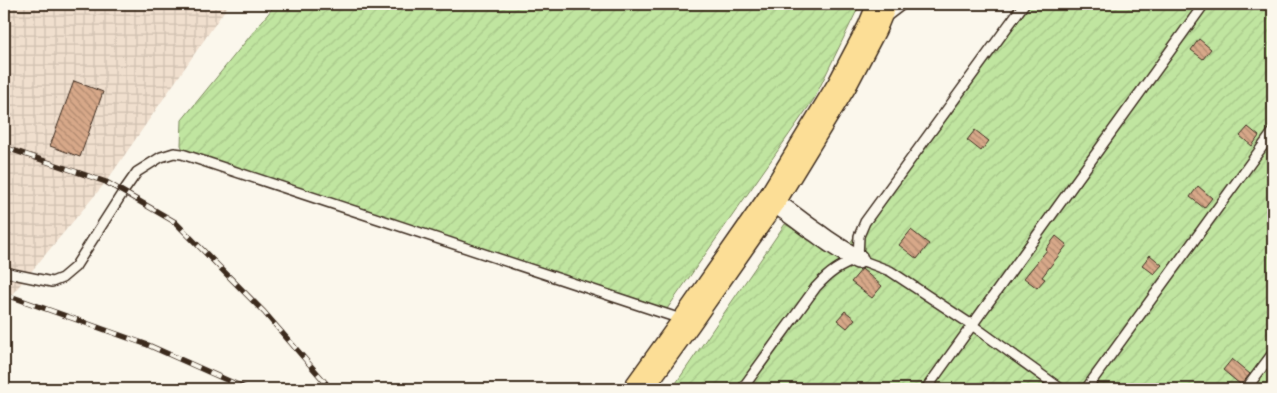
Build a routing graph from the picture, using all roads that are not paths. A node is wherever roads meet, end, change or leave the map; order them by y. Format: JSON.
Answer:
{"nodes":[{"id":1,"x":903,"y":4,"type":"edge"},
{"id":2,"x":1024,"y":4,"type":"edge"},
{"id":3,"x":1204,"y":4,"type":"edge"},
{"id":4,"x":877,"y":16,"type":"edge"},
{"id":5,"x":1273,"y":132,"type":"edge"},
{"id":6,"x":771,"y":201,"type":"junction"},
{"id":7,"x":858,"y":259,"type":"junction"},
{"id":8,"x":4,"y":271,"type":"edge"},
{"id":9,"x":687,"y":321,"type":"junction"},
{"id":10,"x":972,"y":325,"type":"junction"},
{"id":11,"x":1273,"y":353,"type":"edge"},
{"id":12,"x":638,"y":389,"type":"edge"},
{"id":13,"x":742,"y":389,"type":"edge"},
{"id":14,"x":926,"y":389,"type":"edge"},
{"id":15,"x":1061,"y":389,"type":"edge"},
{"id":16,"x":1086,"y":389,"type":"edge"},
{"id":17,"x":1246,"y":389,"type":"edge"}],
"edges":[{"from":1,"to":4,"type":"lane"},
{"from":2,"to":7,"type":"lane"},
{"from":3,"to":10,"type":"lane"},
{"from":4,"to":6,"type":"main road"},
{"from":5,"to":16,"type":"lane"},
{"from":6,"to":7,"type":"street"},
{"from":6,"to":9,"type":"main road"},
{"from":7,"to":10,"type":"lane"},
{"from":7,"to":13,"type":"lane"},
{"from":8,"to":9,"type":"lane"},
{"from":9,"to":12,"type":"main road"},
{"from":10,"to":14,"type":"lane"},
{"from":10,"to":15,"type":"lane"},
{"from":11,"to":17,"type":"lane"}]}
